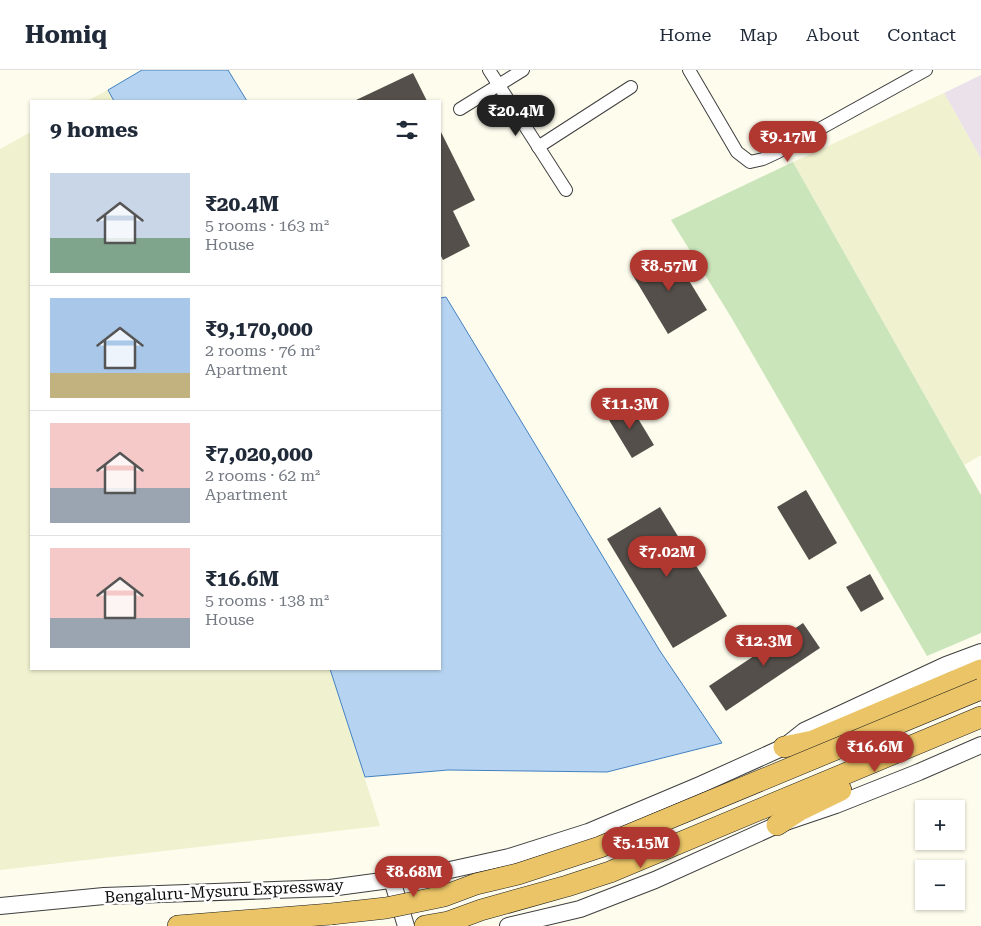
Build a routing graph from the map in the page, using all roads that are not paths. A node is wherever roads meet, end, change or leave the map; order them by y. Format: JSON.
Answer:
{"nodes":[{"id":1,"x":489,"y":70,"type":"edge"},
{"id":2,"x":523,"y":70,"type":"edge"},
{"id":3,"x":689,"y":70,"type":"edge"},
{"id":4,"x":926,"y":70,"type":"edge"},
{"id":5,"x":499,"y":85,"type":"junction"},
{"id":6,"x":631,"y":87,"type":"dead end"},
{"id":7,"x":460,"y":110,"type":"dead end"},
{"id":8,"x":538,"y":147,"type":"junction"},
{"id":9,"x":566,"y":190,"type":"dead end"},
{"id":10,"x":981,"y":652,"type":"edge"},
{"id":11,"x":981,"y":670,"type":"edge"},
{"id":12,"x":981,"y":689,"type":"edge"},
{"id":13,"x":981,"y":717,"type":"edge"},
{"id":14,"x":981,"y":730,"type":"edge"},
{"id":15,"x":981,"y":745,"type":"edge"},
{"id":16,"x":784,"y":747,"type":"junction"},
{"id":17,"x":777,"y":825,"type":"junction"},
{"id":18,"x":392,"y":880,"type":"junction"},
{"id":19,"x":0,"y":906,"type":"edge"},
{"id":20,"x":178,"y":926,"type":"edge"},
{"id":21,"x":406,"y":926,"type":"edge"},
{"id":22,"x":425,"y":926,"type":"edge"},
{"id":23,"x":508,"y":926,"type":"edge"}],
"edges":[{"from":1,"to":5,"type":"street"},
{"from":2,"to":5,"type":"street"},
{"from":3,"to":4,"type":"street"},
{"from":5,"to":7,"type":"street"},
{"from":5,"to":8,"type":"street"},
{"from":6,"to":8,"type":"street"},
{"from":8,"to":9,"type":"street"},
{"from":10,"to":16,"type":"street","name":"Bengaluru-Mysuru Expressway"},
{"from":11,"to":16,"type":"highway","name":"Bengaluru-Mysuru Expressway"},
{"from":12,"to":20,"type":"highway","name":"Bengaluru-Mysuru Expressway","bridge":true},
{"from":13,"to":22,"type":"highway"},
{"from":14,"to":17,"type":"highway"},
{"from":15,"to":17,"type":"street"},
{"from":16,"to":18,"type":"street","name":"Bengaluru-Mysuru Expressway"},
{"from":17,"to":23,"type":"street"},
{"from":18,"to":19,"type":"street","name":"Bengaluru-Mysuru Expressway"},
{"from":18,"to":21,"type":"street"}]}
